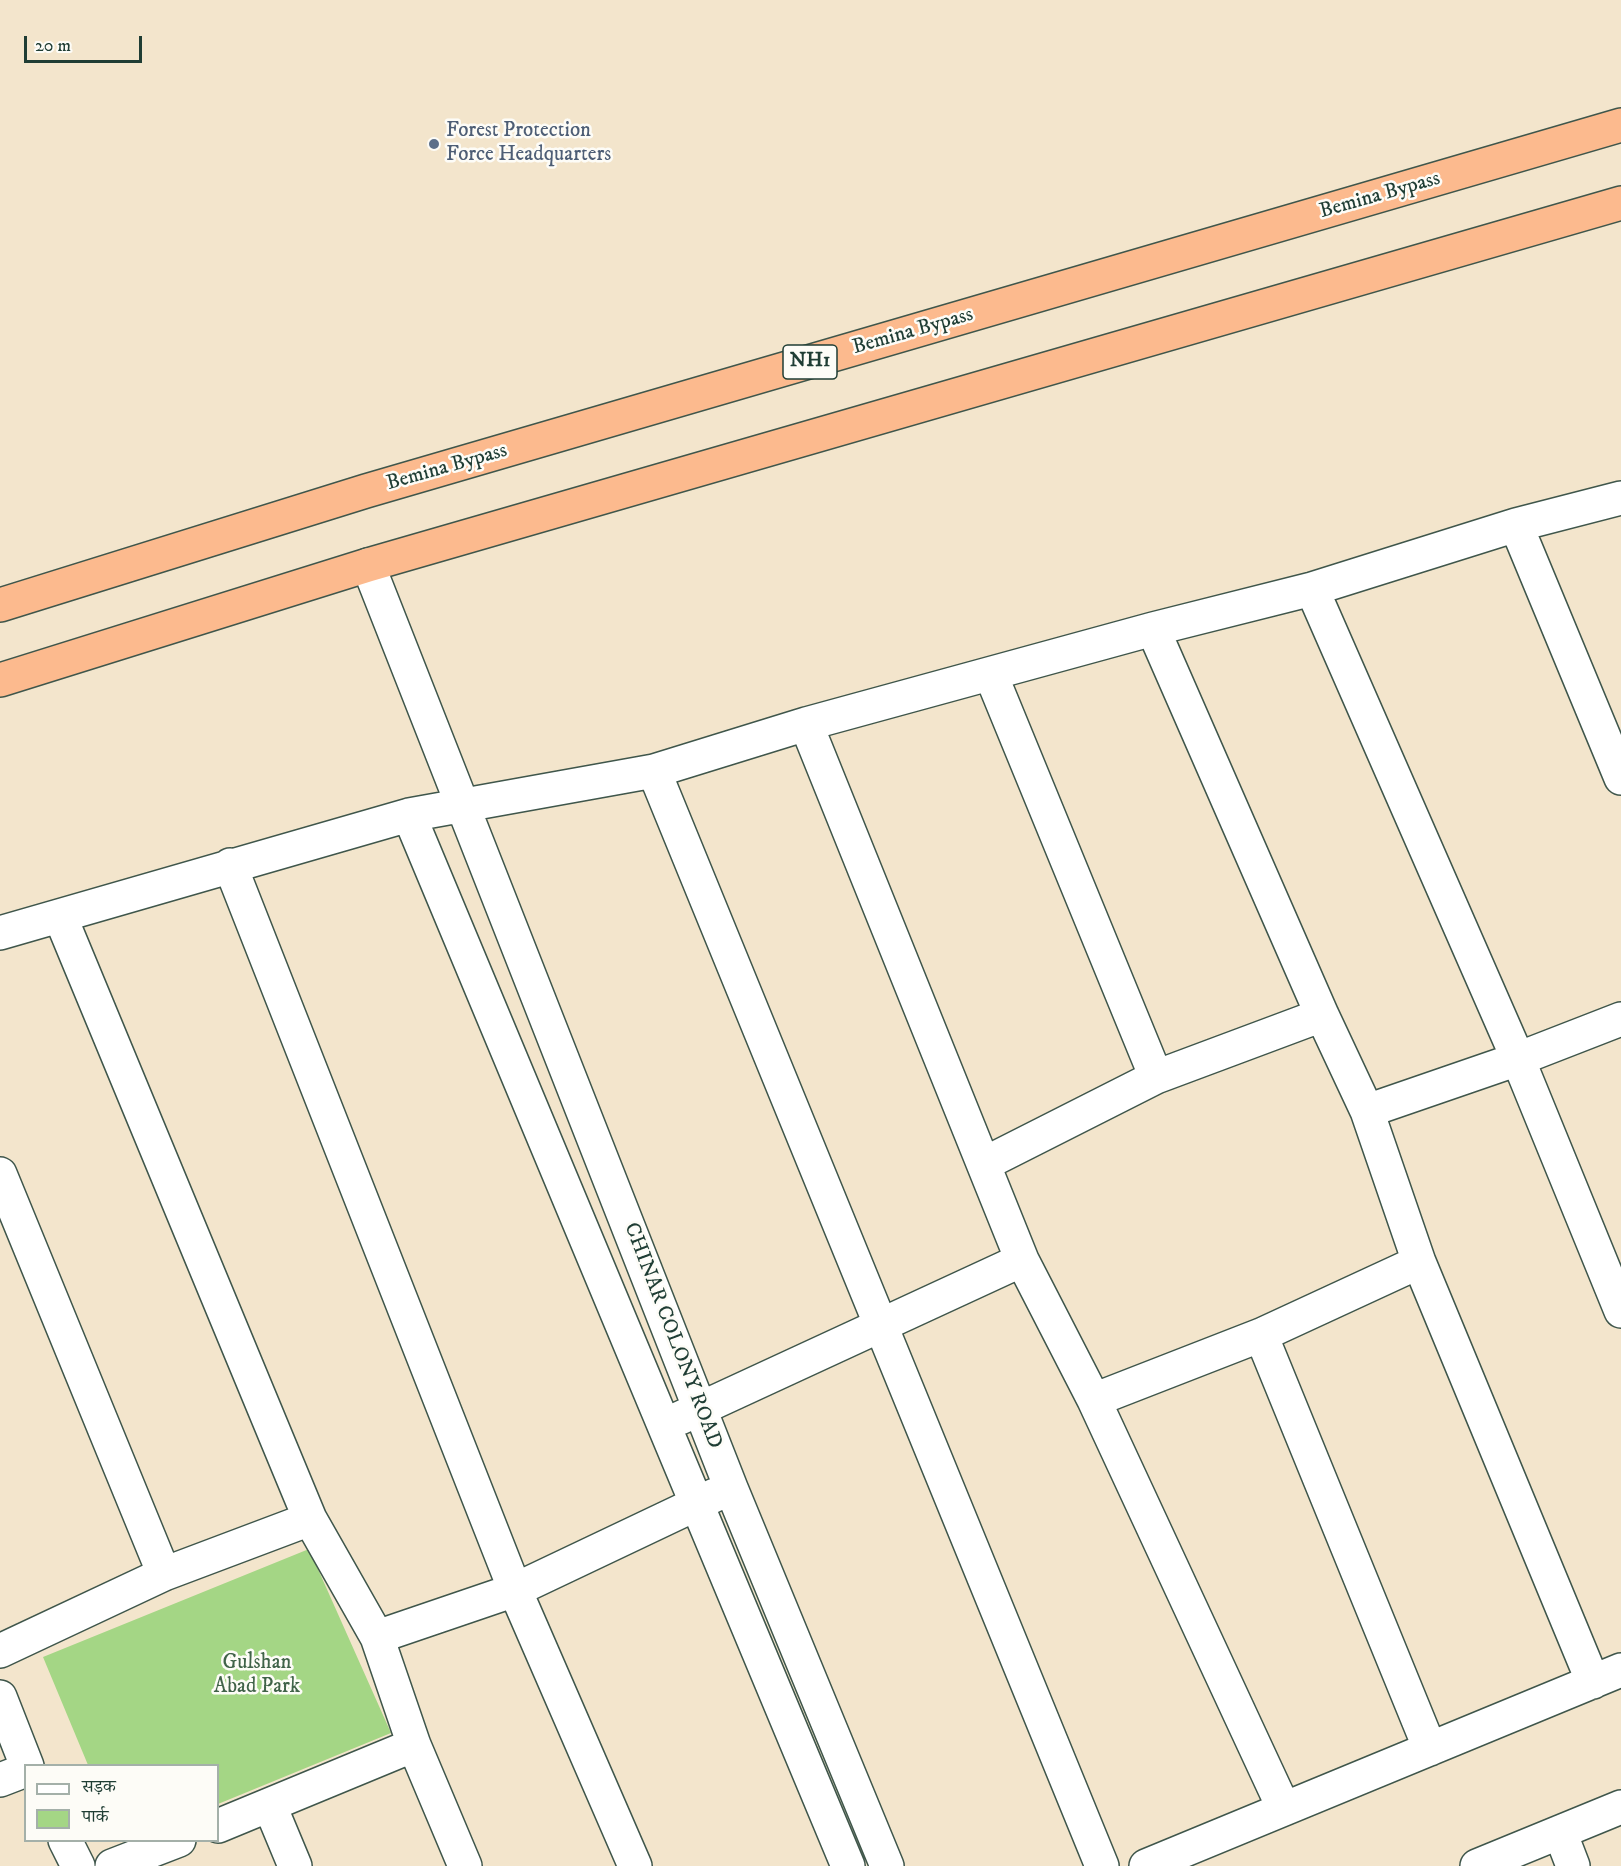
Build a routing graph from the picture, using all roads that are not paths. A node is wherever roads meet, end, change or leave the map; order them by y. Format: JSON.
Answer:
{"nodes":[{"id":1,"x":1621,"y":125,"type":"edge"},
{"id":2,"x":1621,"y":203,"type":"edge"},
{"id":3,"x":1621,"y":498,"type":"edge"},
{"id":4,"x":1516,"y":525,"type":"junction"},
{"id":5,"x":368,"y":565,"type":"junction"},
{"id":6,"x":1312,"y":589,"type":"junction"},
{"id":7,"x":0,"y":605,"type":"edge"},
{"id":8,"x":1152,"y":629,"type":"junction"},
{"id":9,"x":992,"y":675,"type":"junction"},
{"id":10,"x":0,"y":680,"type":"edge"},
{"id":11,"x":806,"y":724,"type":"junction"},
{"id":12,"x":1614,"y":742,"type":"edge"},
{"id":13,"x":654,"y":771,"type":"junction"},
{"id":14,"x":1621,"y":778,"type":"edge"},
{"id":15,"x":464,"y":804,"type":"junction"},
{"id":16,"x":409,"y":815,"type":"junction"},
{"id":17,"x":230,"y":865,"type":"junction"},
{"id":18,"x":60,"y":916,"type":"junction"},
{"id":19,"x":0,"y":933,"type":"edge"},
{"id":20,"x":1322,"y":1015,"type":"junction"},
{"id":21,"x":1621,"y":1019,"type":"edge"},
{"id":22,"x":1518,"y":1059,"type":"junction"},
{"id":23,"x":1156,"y":1077,"type":"junction"},
{"id":24,"x":1367,"y":1111,"type":"junction"},
{"id":25,"x":984,"y":1164,"type":"junction"},
{"id":26,"x":0,"y":1174,"type":"edge"},
{"id":27,"x":1022,"y":1260,"type":"junction"},
{"id":28,"x":1419,"y":1262,"type":"junction"},
{"id":29,"x":1621,"y":1311,"type":"edge"},
{"id":30,"x":880,"y":1325,"type":"junction"},
{"id":31,"x":1261,"y":1335,"type":"junction"},
{"id":32,"x":1094,"y":1400,"type":"junction"},
{"id":33,"x":701,"y":1409,"type":"junction"},
{"id":34,"x":662,"y":1426,"type":"junction"},
{"id":35,"x":731,"y":1488,"type":"junction"},
{"id":36,"x":696,"y":1504,"type":"junction"},
{"id":37,"x":310,"y":1519,"type":"junction"},
{"id":38,"x":164,"y":1574,"type":"junction"},
{"id":39,"x":515,"y":1590,"type":"junction"},
{"id":40,"x":377,"y":1637,"type":"junction"},
{"id":41,"x":0,"y":1651,"type":"edge"},
{"id":42,"x":1607,"y":1676,"type":"edge"},
{"id":43,"x":0,"y":1696,"type":"edge"},
{"id":44,"x":414,"y":1745,"type":"junction"},
{"id":45,"x":1430,"y":1749,"type":"junction"},
{"id":46,"x":26,"y":1764,"type":"edge"},
{"id":47,"x":24,"y":1771,"type":"edge"},
{"id":48,"x":0,"y":1780,"type":"edge"},
{"id":49,"x":270,"y":1806,"type":"junction"},
{"id":50,"x":1621,"y":1807,"type":"edge"},
{"id":51,"x":1284,"y":1809,"type":"junction"},
{"id":52,"x":219,"y":1826,"type":"edge"},
{"id":53,"x":1560,"y":1832,"type":"junction"},
{"id":54,"x":66,"y":1842,"type":"edge"},
{"id":55,"x":174,"y":1842,"type":"edge"},
{"id":56,"x":78,"y":1866,"type":"edge"},
{"id":57,"x":112,"y":1866,"type":"edge"},
{"id":58,"x":295,"y":1866,"type":"edge"},
{"id":59,"x":465,"y":1866,"type":"edge"},
{"id":60,"x":635,"y":1866,"type":"edge"},
{"id":61,"x":848,"y":1866,"type":"edge"},
{"id":62,"x":887,"y":1866,"type":"edge"},
{"id":63,"x":1102,"y":1866,"type":"edge"},
{"id":64,"x":1146,"y":1866,"type":"edge"},
{"id":65,"x":1477,"y":1866,"type":"edge"},
{"id":66,"x":1573,"y":1866,"type":"edge"}],
"edges":[{"from":1,"to":7,"type":"highway","name":"Bemina Bypass","number":"NH1"},
{"from":2,"to":5,"type":"highway"},
{"from":3,"to":4,"type":"street"},
{"from":4,"to":6,"type":"street"},
{"from":4,"to":12,"type":"street"},
{"from":5,"to":10,"type":"highway"},
{"from":5,"to":15,"type":"street","name":"CHINAR COLONY ROAD"},
{"from":6,"to":8,"type":"street"},
{"from":6,"to":22,"type":"street"},
{"from":8,"to":9,"type":"street"},
{"from":8,"to":20,"type":"street"},
{"from":9,"to":11,"type":"street"},
{"from":9,"to":23,"type":"street"},
{"from":11,"to":13,"type":"street"},
{"from":11,"to":25,"type":"street"},
{"from":12,"to":14,"type":"street"},
{"from":13,"to":15,"type":"street"},
{"from":13,"to":30,"type":"street"},
{"from":15,"to":16,"type":"street"},
{"from":15,"to":33,"type":"street","name":"CHINAR COLONY ROAD"},
{"from":16,"to":17,"type":"street"},
{"from":16,"to":34,"type":"street","name":"CHINAR COLONY ROAD"},
{"from":17,"to":18,"type":"street"},
{"from":17,"to":39,"type":"street"},
{"from":18,"to":19,"type":"street"},
{"from":18,"to":37,"type":"street"},
{"from":20,"to":23,"type":"street"},
{"from":20,"to":24,"type":"street"},
{"from":21,"to":22,"type":"street"},
{"from":22,"to":24,"type":"street"},
{"from":22,"to":29,"type":"street"},
{"from":23,"to":25,"type":"street"},
{"from":24,"to":28,"type":"street"},
{"from":25,"to":27,"type":"street"},
{"from":26,"to":38,"type":"street"},
{"from":27,"to":30,"type":"street"},
{"from":27,"to":32,"type":"street"},
{"from":28,"to":31,"type":"street"},
{"from":28,"to":42,"type":"street"},
{"from":30,"to":33,"type":"street"},
{"from":30,"to":63,"type":"street"},
{"from":31,"to":32,"type":"street"},
{"from":31,"to":45,"type":"street"},
{"from":32,"to":51,"type":"street"},
{"from":33,"to":34,"type":"street"},
{"from":33,"to":35,"type":"street","name":"CHINAR COLONY ROAD"},
{"from":34,"to":36,"type":"street","name":"CHINAR COLONY ROAD"},
{"from":35,"to":36,"type":"street"},
{"from":35,"to":62,"type":"street","name":"CHINAR COLONY ROAD"},
{"from":36,"to":39,"type":"street"},
{"from":36,"to":61,"type":"street","name":"CHINAR COLONY ROAD"},
{"from":37,"to":38,"type":"street"},
{"from":37,"to":40,"type":"street"},
{"from":38,"to":41,"type":"street"},
{"from":39,"to":40,"type":"street"},
{"from":39,"to":60,"type":"street"},
{"from":40,"to":44,"type":"street"},
{"from":42,"to":45,"type":"street"},
{"from":43,"to":46,"type":"street"},
{"from":44,"to":49,"type":"street"},
{"from":44,"to":59,"type":"street"},
{"from":45,"to":51,"type":"street"},
{"from":47,"to":48,"type":"street"},
{"from":49,"to":52,"type":"street"},
{"from":49,"to":58,"type":"street"},
{"from":50,"to":53,"type":"street"},
{"from":51,"to":64,"type":"street"},
{"from":53,"to":65,"type":"street"},
{"from":53,"to":66,"type":"street"},
{"from":54,"to":56,"type":"street"},
{"from":55,"to":57,"type":"street"}]}
